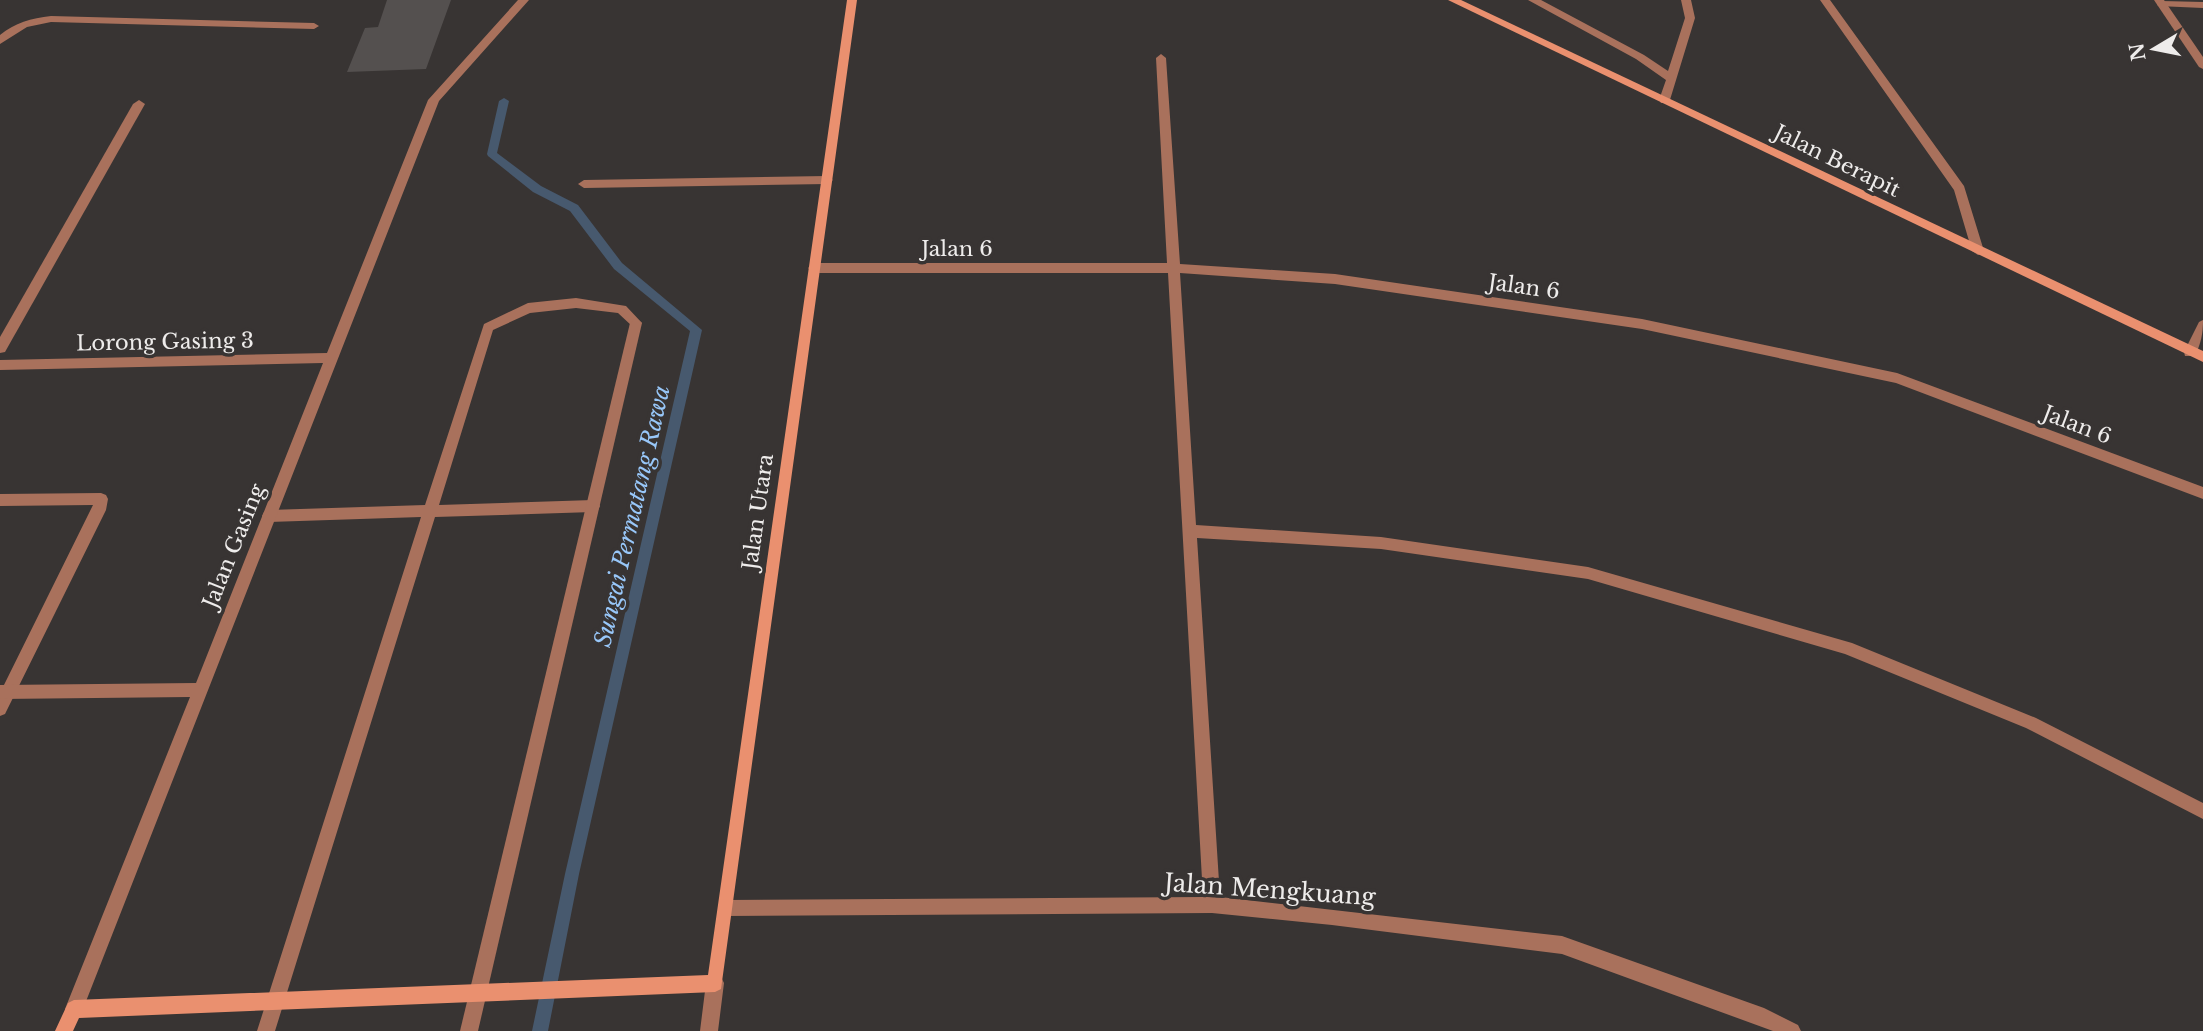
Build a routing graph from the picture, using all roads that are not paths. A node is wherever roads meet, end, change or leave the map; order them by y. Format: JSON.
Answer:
{"nodes":[{"id":1,"x":524,"y":0,"type":"edge"},
{"id":2,"x":848,"y":0,"type":"edge"},
{"id":3,"x":1453,"y":0,"type":"edge"},
{"id":4,"x":1533,"y":0,"type":"edge"},
{"id":5,"x":1686,"y":0,"type":"edge"},
{"id":6,"x":1825,"y":0,"type":"edge"},
{"id":7,"x":2160,"y":2,"type":"edge"},
{"id":8,"x":2203,"y":5,"type":"edge"},
{"id":9,"x":314,"y":26,"type":"dead end"},
{"id":10,"x":0,"y":41,"type":"edge"},
{"id":11,"x":1161,"y":58,"type":"dead end"},
{"id":12,"x":2203,"y":65,"type":"edge"},
{"id":13,"x":1671,"y":78,"type":"junction"},
{"id":14,"x":1665,"y":100,"type":"junction"},
{"id":15,"x":139,"y":104,"type":"dead end"},
{"id":16,"x":827,"y":180,"type":"junction"},
{"id":17,"x":584,"y":184,"type":"dead end"},
{"id":18,"x":1978,"y":251,"type":"junction"},
{"id":19,"x":814,"y":268,"type":"junction"},
{"id":20,"x":1173,"y":268,"type":"junction"},
{"id":21,"x":2203,"y":325,"type":"edge"},
{"id":22,"x":0,"y":348,"type":"edge"},
{"id":23,"x":2190,"y":352,"type":"junction"},
{"id":24,"x":2203,"y":357,"type":"edge"},
{"id":25,"x":331,"y":358,"type":"junction"},
{"id":26,"x":0,"y":365,"type":"edge"},
{"id":27,"x":2203,"y":494,"type":"edge"},
{"id":28,"x":0,"y":500,"type":"edge"},
{"id":29,"x":593,"y":506,"type":"junction"},
{"id":30,"x":430,"y":510,"type":"junction"},
{"id":31,"x":269,"y":516,"type":"junction"},
{"id":32,"x":1189,"y":531,"type":"junction"},
{"id":33,"x":200,"y":690,"type":"junction"},
{"id":34,"x":4,"y":692,"type":"edge"},
{"id":35,"x":0,"y":709,"type":"edge"},
{"id":36,"x":2203,"y":811,"type":"edge"},
{"id":37,"x":1212,"y":905,"type":"junction"},
{"id":38,"x":726,"y":908,"type":"junction"},
{"id":39,"x":715,"y":983,"type":"junction"},
{"id":40,"x":478,"y":992,"type":"junction"},
{"id":41,"x":276,"y":1000,"type":"junction"},
{"id":42,"x":74,"y":1009,"type":"junction"},
{"id":43,"x":64,"y":1031,"type":"edge"},
{"id":44,"x":266,"y":1031,"type":"edge"},
{"id":45,"x":469,"y":1031,"type":"edge"},
{"id":46,"x":709,"y":1031,"type":"edge"},
{"id":47,"x":1793,"y":1031,"type":"edge"}],
"edges":[{"from":1,"to":25,"type":"street","name":"Jalan Gasing"},
{"from":2,"to":16,"type":"street","name":"Jalan Utara"},
{"from":3,"to":14,"type":"street","name":"Jalan Berapit"},
{"from":4,"to":13,"type":"street"},
{"from":5,"to":13,"type":"street"},
{"from":6,"to":18,"type":"street"},
{"from":7,"to":8,"type":"street"},
{"from":7,"to":12,"type":"street"},
{"from":9,"to":10,"type":"street"},
{"from":11,"to":20,"type":"street"},
{"from":13,"to":14,"type":"street"},
{"from":14,"to":18,"type":"street","name":"Jalan Berapit"},
{"from":15,"to":22,"type":"street"},
{"from":16,"to":17,"type":"street"},
{"from":16,"to":19,"type":"street","name":"Jalan Utara"},
{"from":18,"to":23,"type":"street","name":"Jalan Berapit"},
{"from":19,"to":20,"type":"street","name":"Jalan 6"},
{"from":19,"to":38,"type":"street","name":"Jalan Utara"},
{"from":20,"to":27,"type":"street","name":"Jalan 6"},
{"from":20,"to":32,"type":"street"},
{"from":21,"to":23,"type":"street"},
{"from":23,"to":24,"type":"street","name":"Jalan Berapit"},
{"from":25,"to":26,"type":"street","name":"Lorong Gasing 3"},
{"from":25,"to":31,"type":"street","name":"Jalan Gasing"},
{"from":28,"to":34,"type":"street"},
{"from":29,"to":30,"type":"street"},
{"from":29,"to":30,"type":"street"},
{"from":29,"to":40,"type":"street"},
{"from":30,"to":31,"type":"street"},
{"from":30,"to":41,"type":"street"},
{"from":31,"to":33,"type":"street","name":"Jalan Gasing"},
{"from":32,"to":36,"type":"street"},
{"from":32,"to":37,"type":"street"},
{"from":33,"to":34,"type":"street"},
{"from":33,"to":42,"type":"street","name":"Jalan Gasing"},
{"from":34,"to":35,"type":"street"},
{"from":37,"to":38,"type":"street","name":"Jalan Mengkuang"},
{"from":37,"to":47,"type":"street","name":"Jalan Mengkuang"},
{"from":38,"to":39,"type":"street","name":"Jalan Utara"},
{"from":39,"to":40,"type":"street"},
{"from":39,"to":46,"type":"street","name":"Jalan Utara"},
{"from":40,"to":41,"type":"street"},
{"from":40,"to":45,"type":"street"},
{"from":41,"to":42,"type":"street"},
{"from":41,"to":44,"type":"street"},
{"from":42,"to":43,"type":"street"}]}
